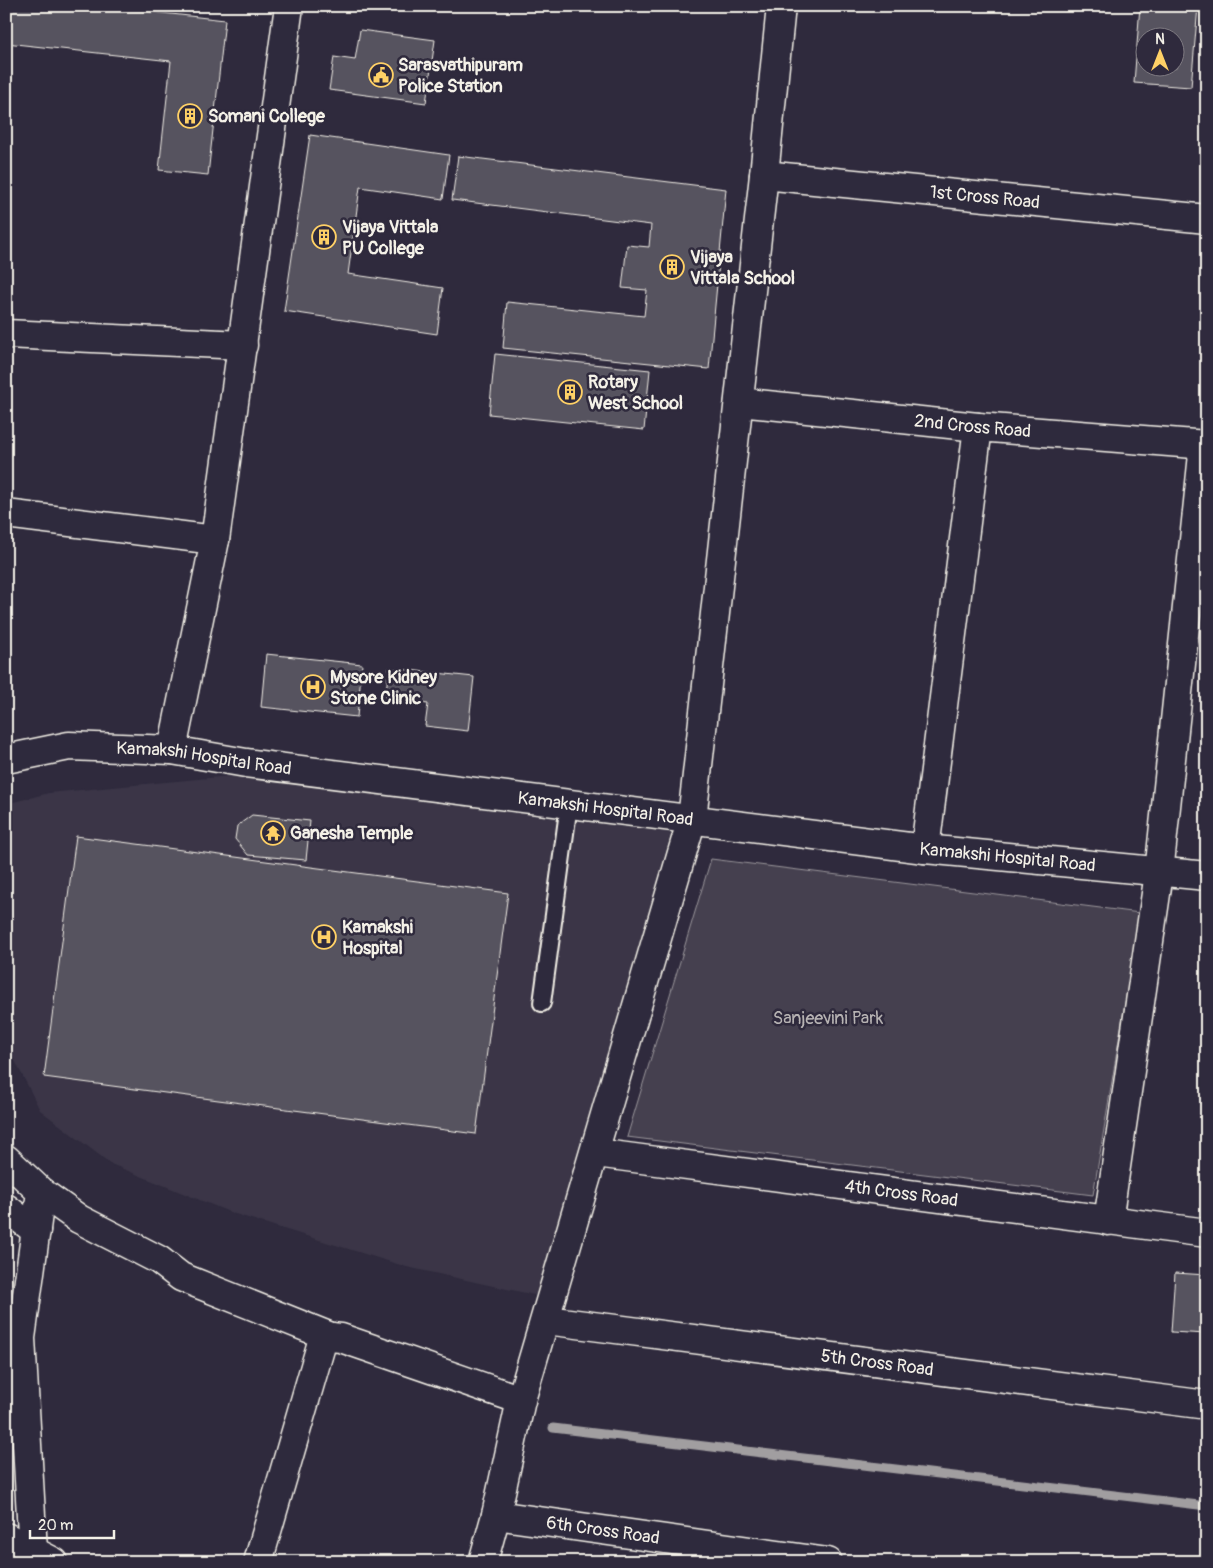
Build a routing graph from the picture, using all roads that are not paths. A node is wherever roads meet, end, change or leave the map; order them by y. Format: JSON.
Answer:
{"nodes":[{"id":1,"x":289,"y":6,"type":"edge"},
{"id":2,"x":781,"y":6,"type":"edge"},
{"id":3,"x":764,"y":174,"type":"junction"},
{"id":4,"x":1207,"y":219,"type":"edge"},
{"id":5,"x":6,"y":334,"type":"edge"},
{"id":6,"x":243,"y":345,"type":"junction"},
{"id":7,"x":739,"y":402,"type":"junction"},
{"id":8,"x":978,"y":427,"type":"junction"},
{"id":9,"x":1205,"y":445,"type":"edge"},
{"id":10,"x":6,"y":514,"type":"edge"},
{"id":11,"x":214,"y":540,"type":"junction"},
{"id":12,"x":172,"y":750,"type":"junction"},
{"id":13,"x":6,"y":759,"type":"edge"},
{"id":14,"x":568,"y":804,"type":"junction"},
{"id":15,"x":692,"y":819,"type":"junction"},
{"id":16,"x":925,"y":849,"type":"junction"},
{"id":17,"x":1159,"y":873,"type":"junction"},
{"id":18,"x":1207,"y":876,"type":"edge"},
{"id":19,"x":542,"y":1003,"type":"dead end"},
{"id":20,"x":596,"y":1153,"type":"junction"},
{"id":21,"x":6,"y":1159,"type":"edge"},
{"id":22,"x":41,"y":1192,"type":"junction"},
{"id":23,"x":6,"y":1208,"type":"edge"},
{"id":24,"x":1108,"y":1221,"type":"junction"},
{"id":25,"x":36,"y":1231,"type":"junction"},
{"id":26,"x":1207,"y":1233,"type":"edge"},
{"id":27,"x":546,"y":1320,"type":"junction"},
{"id":28,"x":14,"y":1334,"type":"edge"},
{"id":29,"x":330,"y":1337,"type":"junction"},
{"id":30,"x":521,"y":1400,"type":"junction"},
{"id":31,"x":1207,"y":1405,"type":"edge"},
{"id":32,"x":496,"y":1515,"type":"junction"},
{"id":33,"x":6,"y":1537,"type":"edge"},
{"id":34,"x":44,"y":1556,"type":"edge"},
{"id":35,"x":258,"y":1562,"type":"edge"},
{"id":36,"x":483,"y":1562,"type":"edge"},
{"id":37,"x":828,"y":1562,"type":"edge"}],
"edges":[{"from":1,"to":6,"type":"street"},
{"from":2,"to":3,"type":"street"},
{"from":3,"to":4,"type":"street","name":"1st Cross Road"},
{"from":3,"to":7,"type":"street"},
{"from":5,"to":6,"type":"street"},
{"from":6,"to":11,"type":"street"},
{"from":7,"to":8,"type":"street","name":"2nd Cross Road"},
{"from":7,"to":15,"type":"street"},
{"from":8,"to":9,"type":"street","name":"2nd Cross Road"},
{"from":8,"to":16,"type":"street"},
{"from":9,"to":17,"type":"street"},
{"from":10,"to":11,"type":"street"},
{"from":11,"to":12,"type":"street"},
{"from":12,"to":13,"type":"street","name":"Kamakshi Hospital Road"},
{"from":12,"to":14,"type":"street","name":"Kamakshi Hospital Road"},
{"from":14,"to":15,"type":"street","name":"Kamakshi Hospital Road"},
{"from":14,"to":19,"type":"lane"},
{"from":15,"to":16,"type":"street","name":"Kamakshi Hospital Road"},
{"from":15,"to":20,"type":"street"},
{"from":16,"to":17,"type":"street","name":"Kamakshi Hospital Road"},
{"from":17,"to":18,"type":"street","name":"Kamakshi Hospital Road"},
{"from":17,"to":24,"type":"street"},
{"from":20,"to":24,"type":"street","name":"4th Cross Road"},
{"from":20,"to":27,"type":"street"},
{"from":21,"to":22,"type":"street"},
{"from":22,"to":25,"type":"street"},
{"from":22,"to":29,"type":"street"},
{"from":23,"to":25,"type":"street"},
{"from":24,"to":26,"type":"street","name":"4th Cross Road"},
{"from":25,"to":28,"type":"street"},
{"from":27,"to":30,"type":"street"},
{"from":27,"to":31,"type":"street","name":"5th Cross Road"},
{"from":28,"to":34,"type":"street"},
{"from":29,"to":30,"type":"street"},
{"from":29,"to":35,"type":"street"},
{"from":30,"to":32,"type":"street"},
{"from":32,"to":36,"type":"street"},
{"from":32,"to":37,"type":"street","name":"6th Cross Road"},
{"from":33,"to":34,"type":"street"}]}
